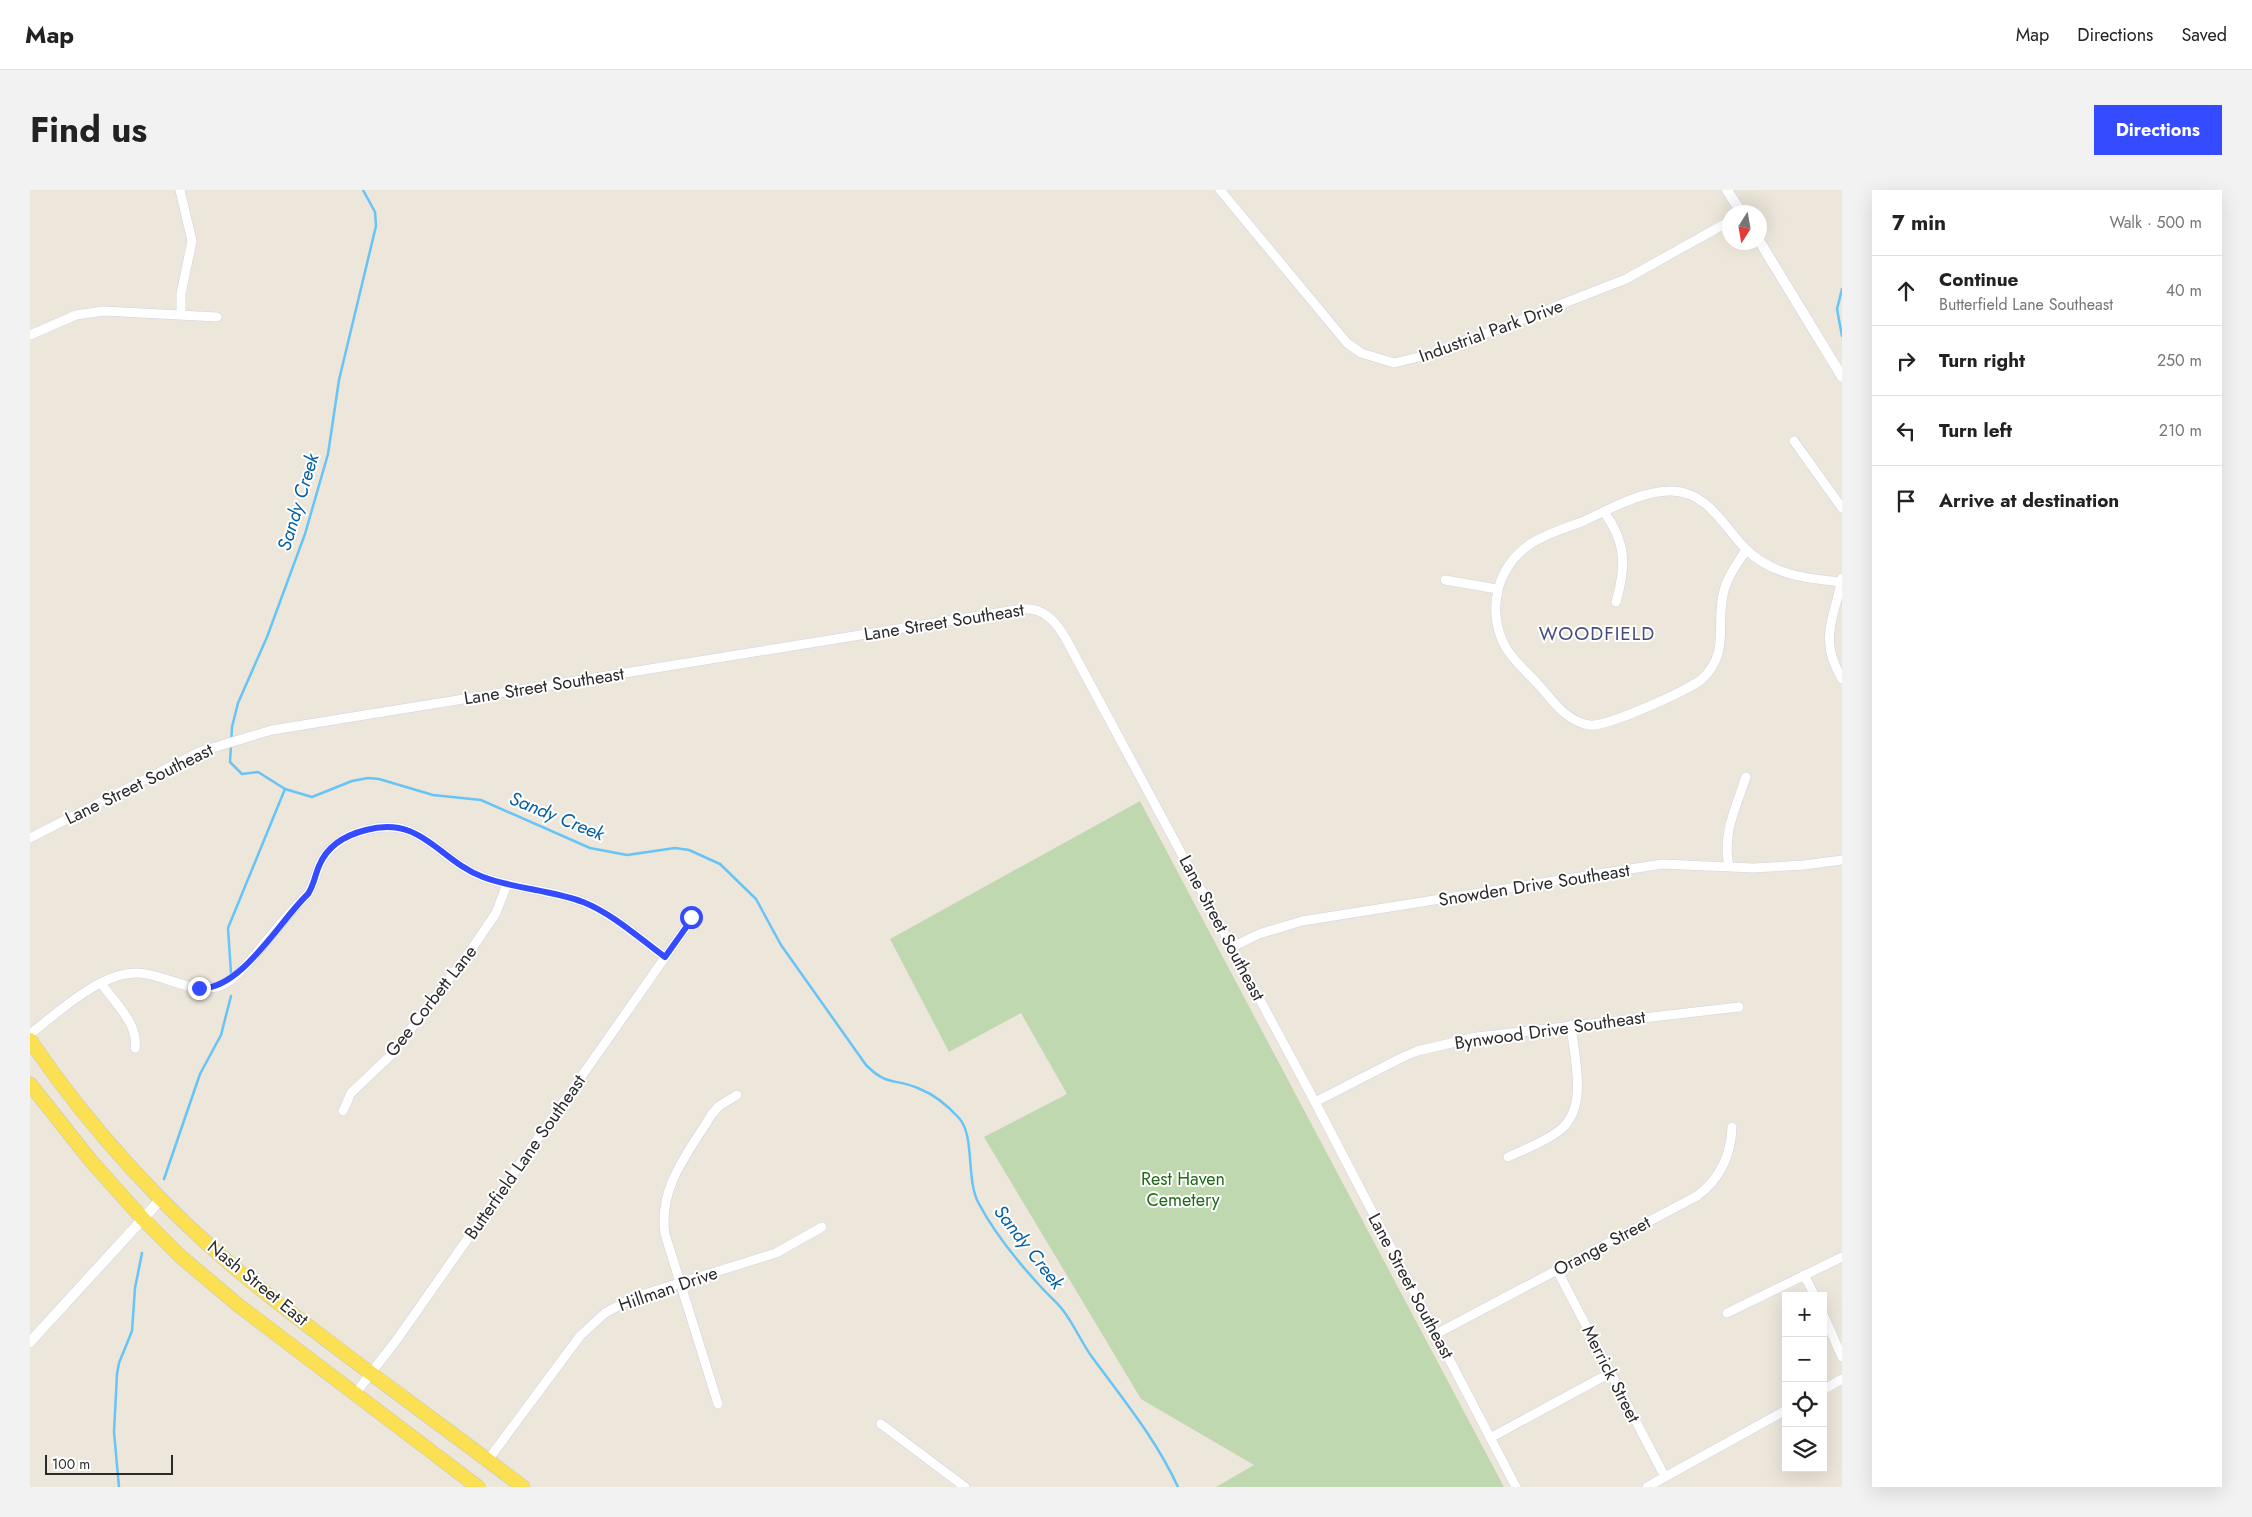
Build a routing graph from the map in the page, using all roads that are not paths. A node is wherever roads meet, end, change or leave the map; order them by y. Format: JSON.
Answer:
{"nodes":[{"id":1,"x":180,"y":190,"type":"edge"},
{"id":2,"x":1220,"y":190,"type":"edge"},
{"id":3,"x":1727,"y":190,"type":"edge"},
{"id":4,"x":1737,"y":205,"type":"edge"},
{"id":5,"x":1722,"y":226,"type":"edge"},
{"id":6,"x":1765,"y":250,"type":"edge"},
{"id":7,"x":181,"y":314,"type":"junction"},
{"id":8,"x":217,"y":317,"type":"dead end"},
{"id":9,"x":30,"y":335,"type":"edge"},
{"id":10,"x":1842,"y":377,"type":"edge"},
{"id":11,"x":1794,"y":441,"type":"dead end"},
{"id":12,"x":1842,"y":508,"type":"edge"},
{"id":13,"x":1604,"y":512,"type":"junction"},
{"id":14,"x":1746,"y":550,"type":"junction"},
{"id":15,"x":1445,"y":580,"type":"dead end"},
{"id":16,"x":1842,"y":581,"type":"edge"},
{"id":17,"x":1497,"y":589,"type":"junction"},
{"id":18,"x":1616,"y":602,"type":"dead end"},
{"id":19,"x":1842,"y":679,"type":"edge"},
{"id":20,"x":1746,"y":776,"type":"dead end"},
{"id":21,"x":30,"y":838,"type":"edge"},
{"id":22,"x":1842,"y":860,"type":"edge"},
{"id":23,"x":1728,"y":866,"type":"junction"},
{"id":24,"x":506,"y":884,"type":"junction"},
{"id":25,"x":691,"y":917,"type":"dead end"},
{"id":26,"x":1232,"y":946,"type":"junction"},
{"id":27,"x":665,"y":957,"type":"junction"},
{"id":28,"x":101,"y":983,"type":"junction"},
{"id":29,"x":1738,"y":1007,"type":"dead end"},
{"id":30,"x":1571,"y":1024,"type":"junction"},
{"id":31,"x":30,"y":1034,"type":"edge"},
{"id":32,"x":30,"y":1040,"type":"edge"},
{"id":33,"x":135,"y":1048,"type":"dead end"},
{"id":34,"x":30,"y":1084,"type":"edge"},
{"id":35,"x":737,"y":1095,"type":"dead end"},
{"id":36,"x":1315,"y":1102,"type":"junction"},
{"id":37,"x":343,"y":1111,"type":"dead end"},
{"id":38,"x":1732,"y":1128,"type":"dead end"},
{"id":39,"x":1508,"y":1157,"type":"dead end"},
{"id":40,"x":162,"y":1198,"type":"junction"},
{"id":41,"x":143,"y":1219,"type":"junction"},
{"id":42,"x":822,"y":1228,"type":"dead end"},
{"id":43,"x":1842,"y":1257,"type":"edge"},
{"id":44,"x":1557,"y":1270,"type":"junction"},
{"id":45,"x":1804,"y":1275,"type":"junction"},
{"id":46,"x":680,"y":1283,"type":"junction"},
{"id":47,"x":1812,"y":1292,"type":"edge"},
{"id":48,"x":1727,"y":1312,"type":"dead end"},
{"id":49,"x":1827,"y":1323,"type":"edge"},
{"id":50,"x":1436,"y":1334,"type":"junction"},
{"id":51,"x":30,"y":1342,"type":"edge"},
{"id":52,"x":1842,"y":1357,"type":"edge"},
{"id":53,"x":371,"y":1372,"type":"junction"},
{"id":54,"x":1610,"y":1373,"type":"junction"},
{"id":55,"x":1842,"y":1379,"type":"edge"},
{"id":56,"x":1827,"y":1388,"type":"edge"},
{"id":57,"x":355,"y":1394,"type":"junction"},
{"id":58,"x":718,"y":1404,"type":"dead end"},
{"id":59,"x":1782,"y":1412,"type":"edge"},
{"id":60,"x":881,"y":1424,"type":"dead end"},
{"id":61,"x":1490,"y":1438,"type":"junction"},
{"id":62,"x":488,"y":1460,"type":"junction"},
{"id":63,"x":1665,"y":1478,"type":"junction"},
{"id":64,"x":478,"y":1487,"type":"edge"},
{"id":65,"x":523,"y":1487,"type":"edge"},
{"id":66,"x":965,"y":1487,"type":"edge"},
{"id":67,"x":1516,"y":1487,"type":"edge"},
{"id":68,"x":1648,"y":1487,"type":"edge"}],
"edges":[{"from":1,"to":7,"type":"street"},
{"from":2,"to":5,"type":"street","name":"Industrial Park Drive"},
{"from":3,"to":4,"type":"street"},
{"from":6,"to":10,"type":"street"},
{"from":7,"to":8,"type":"street"},
{"from":7,"to":9,"type":"street"},
{"from":11,"to":12,"type":"street"},
{"from":13,"to":14,"type":"street"},
{"from":13,"to":17,"type":"street"},
{"from":13,"to":18,"type":"street"},
{"from":14,"to":16,"type":"street"},
{"from":14,"to":17,"type":"street"},
{"from":15,"to":17,"type":"street"},
{"from":16,"to":19,"type":"street"},
{"from":20,"to":23,"type":"street"},
{"from":21,"to":26,"type":"street","name":"Lane Street Southeast"},
{"from":22,"to":23,"type":"street","name":"Snowden Drive Southeast"},
{"from":23,"to":26,"type":"street","name":"Snowden Drive Southeast"},
{"from":24,"to":27,"type":"street"},
{"from":24,"to":28,"type":"street"},
{"from":24,"to":37,"type":"street","name":"Gee Corbett Lane"},
{"from":25,"to":27,"type":"street","name":"Butterfield Lane Southeast"},
{"from":26,"to":36,"type":"street","name":"Lane Street Southeast"},
{"from":27,"to":53,"type":"street","name":"Butterfield Lane Southeast"},
{"from":28,"to":31,"type":"street"},
{"from":28,"to":33,"type":"street"},
{"from":29,"to":30,"type":"street","name":"Bynwood Drive Southeast"},
{"from":30,"to":36,"type":"street","name":"Bynwood Drive Southeast"},
{"from":30,"to":39,"type":"street"},
{"from":32,"to":40,"type":"main road","name":"Nash Street East"},
{"from":34,"to":41,"type":"main road","name":"Nash Street East"},
{"from":35,"to":46,"type":"street"},
{"from":36,"to":50,"type":"street","name":"Lane Street Southeast"},
{"from":38,"to":44,"type":"street","name":"Orange Street"},
{"from":40,"to":41,"type":"street"},
{"from":40,"to":53,"type":"main road","name":"Nash Street East"},
{"from":41,"to":51,"type":"street"},
{"from":41,"to":57,"type":"main road","name":"Nash Street East"},
{"from":42,"to":46,"type":"street","name":"Hillman Drive"},
{"from":43,"to":45,"type":"street"},
{"from":44,"to":50,"type":"street","name":"Orange Street"},
{"from":44,"to":54,"type":"street","name":"Merrick Street"},
{"from":45,"to":47,"type":"street"},
{"from":45,"to":48,"type":"street"},
{"from":46,"to":58,"type":"street"},
{"from":46,"to":62,"type":"street","name":"Hillman Drive"},
{"from":49,"to":52,"type":"street"},
{"from":50,"to":61,"type":"street","name":"Lane Street Southeast"},
{"from":53,"to":57,"type":"street","name":"Butterfield Lane Southeast"},
{"from":53,"to":62,"type":"main road","name":"Nash Street East"},
{"from":54,"to":61,"type":"street"},
{"from":54,"to":63,"type":"street","name":"Merrick Street"},
{"from":55,"to":56,"type":"street"},
{"from":57,"to":64,"type":"main road","name":"Nash Street East"},
{"from":59,"to":63,"type":"street"},
{"from":60,"to":66,"type":"street"},
{"from":61,"to":67,"type":"street","name":"Lane Street Southeast"},
{"from":62,"to":65,"type":"main road","name":"Nash Street East"},
{"from":63,"to":68,"type":"street"}]}
